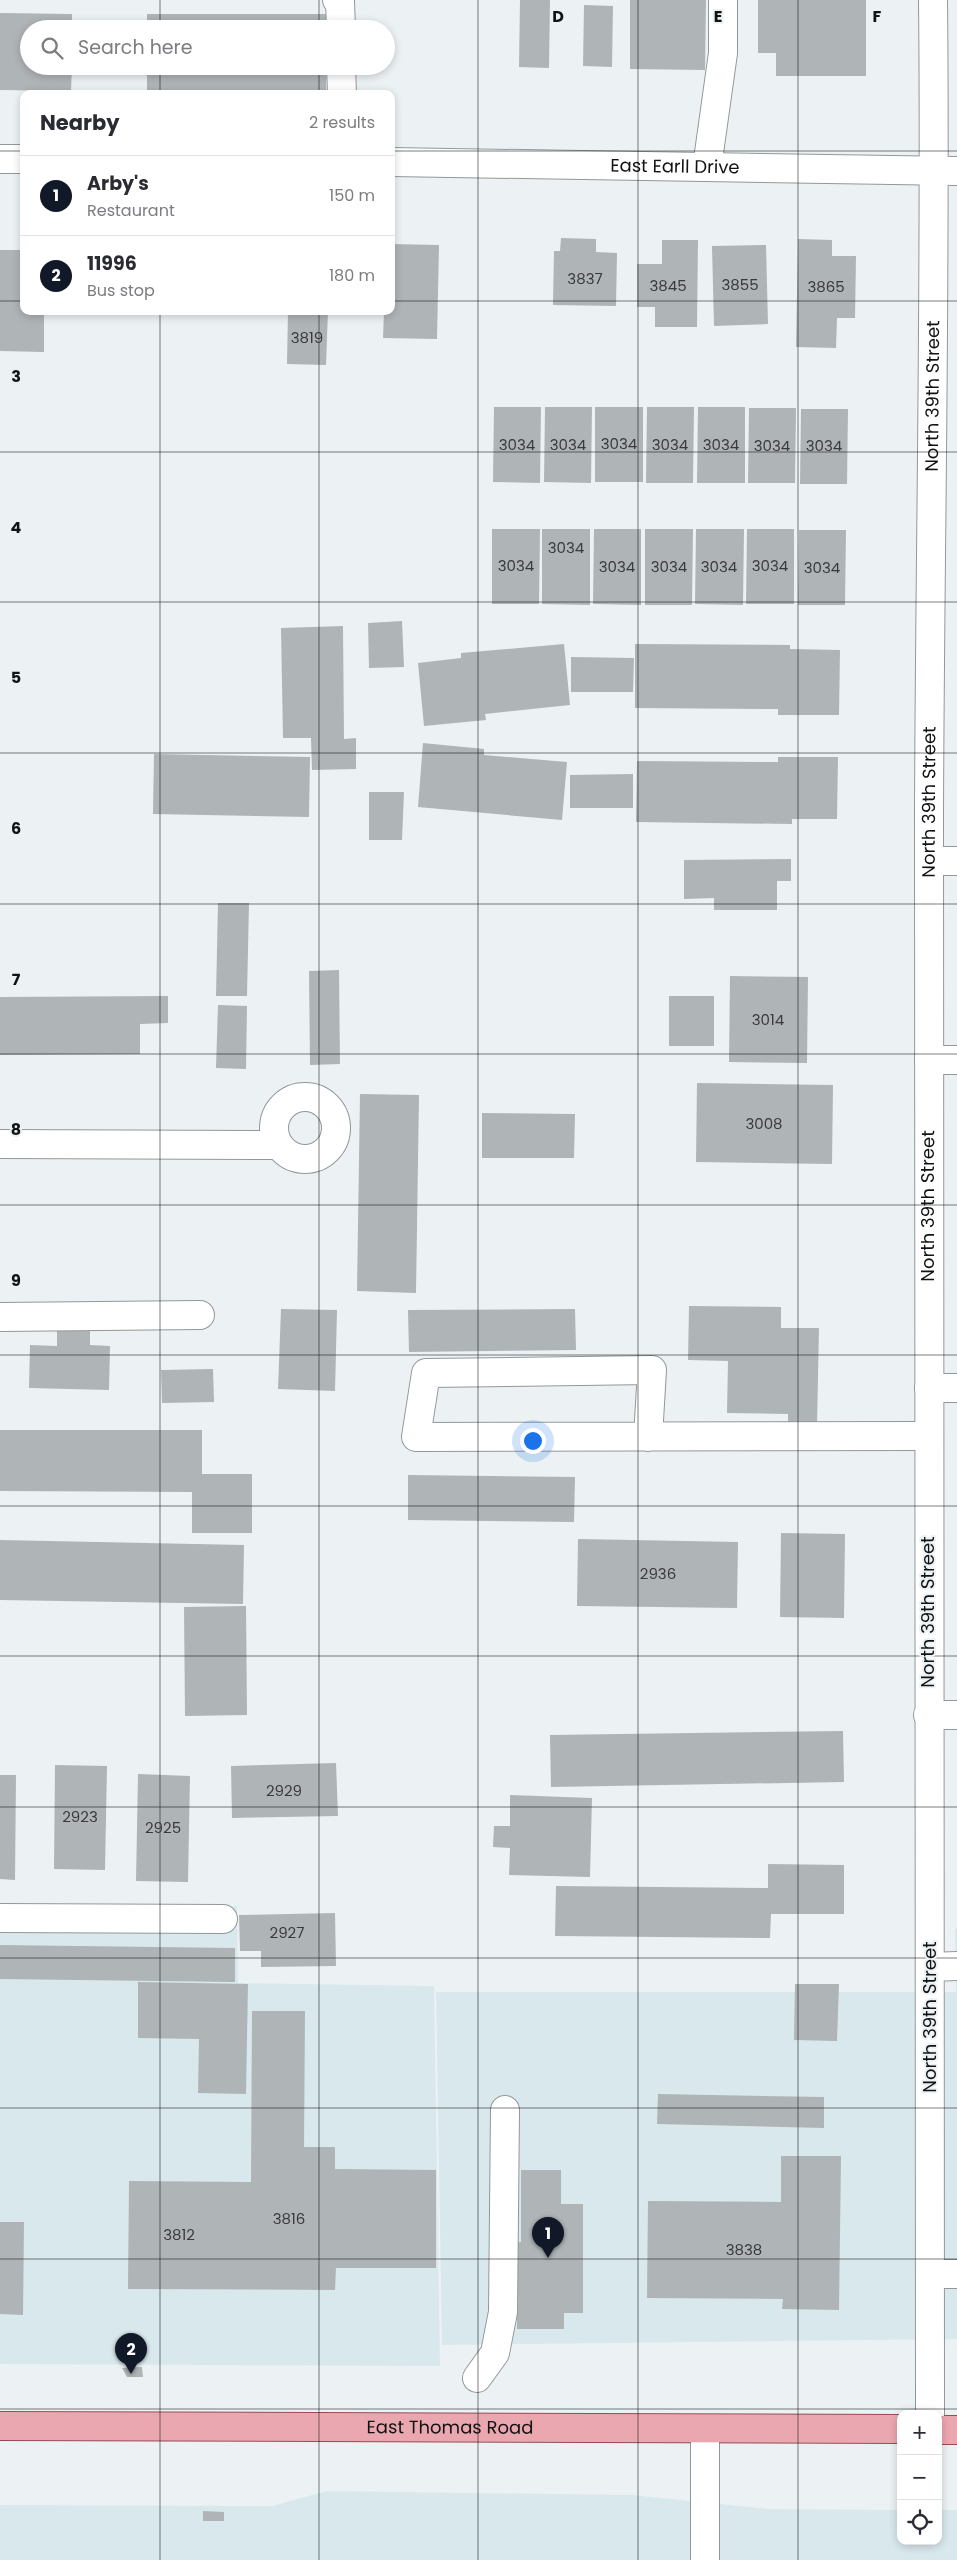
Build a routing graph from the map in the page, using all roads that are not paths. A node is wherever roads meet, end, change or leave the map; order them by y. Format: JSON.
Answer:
{"nodes":[{"id":1,"x":337,"y":0,"type":"edge"},
{"id":2,"x":723,"y":0,"type":"edge"},
{"id":3,"x":933,"y":0,"type":"edge"},
{"id":4,"x":341,"y":20,"type":"edge"},
{"id":5,"x":341,"y":75,"type":"edge"},
{"id":6,"x":342,"y":90,"type":"edge"},
{"id":7,"x":0,"y":159,"type":"edge"},
{"id":8,"x":20,"y":159,"type":"edge"},
{"id":9,"x":395,"y":162,"type":"edge"},
{"id":10,"x":707,"y":167,"type":"junction"},
{"id":11,"x":946,"y":171,"type":"edge"},
{"id":12,"x":929,"y":861,"type":"junction"},
{"id":13,"x":957,"y":861,"type":"edge"},
{"id":14,"x":929,"y":1060,"type":"junction"},
{"id":15,"x":957,"y":1060,"type":"edge"},
{"id":16,"x":0,"y":1144,"type":"edge"},
{"id":17,"x":279,"y":1145,"type":"dead end"},
{"id":18,"x":200,"y":1315,"type":"dead end"},
{"id":19,"x":0,"y":1317,"type":"edge"},
{"id":20,"x":929,"y":1388,"type":"junction"},
{"id":21,"x":957,"y":1388,"type":"edge"},
{"id":22,"x":929,"y":1436,"type":"junction"},
{"id":23,"x":648,"y":1437,"type":"junction"},
{"id":24,"x":928,"y":1715,"type":"junction"},
{"id":25,"x":957,"y":1715,"type":"edge"},
{"id":26,"x":0,"y":1918,"type":"edge"},
{"id":27,"x":223,"y":1919,"type":"dead end"},
{"id":28,"x":957,"y":1966,"type":"edge"},
{"id":29,"x":930,"y":1968,"type":"junction"},
{"id":30,"x":505,"y":2110,"type":"dead end"},
{"id":31,"x":930,"y":2274,"type":"junction"},
{"id":32,"x":957,"y":2274,"type":"edge"},
{"id":33,"x":477,"y":2378,"type":"dead end"},
{"id":34,"x":930,"y":2410,"type":"edge"},
{"id":35,"x":0,"y":2426,"type":"edge"},
{"id":36,"x":705,"y":2429,"type":"junction"},
{"id":37,"x":897,"y":2430,"type":"edge"},
{"id":38,"x":942,"y":2430,"type":"edge"},
{"id":39,"x":957,"y":2430,"type":"edge"},
{"id":40,"x":704,"y":2560,"type":"edge"}],
"edges":[{"from":1,"to":4,"type":"street"},
{"from":2,"to":10,"type":"street"},
{"from":3,"to":11,"type":"street","name":"North 39th Street"},
{"from":5,"to":6,"type":"street"},
{"from":7,"to":8,"type":"street"},
{"from":9,"to":10,"type":"street","name":"East Earll Drive"},
{"from":10,"to":11,"type":"street","name":"East Earll Drive"},
{"from":11,"to":12,"type":"street","name":"North 39th Street"},
{"from":12,"to":13,"type":"street"},
{"from":12,"to":14,"type":"street","name":"North 39th Street"},
{"from":14,"to":15,"type":"street"},
{"from":14,"to":20,"type":"street","name":"North 39th Street"},
{"from":16,"to":17,"type":"street"},
{"from":18,"to":19,"type":"street"},
{"from":20,"to":21,"type":"street"},
{"from":20,"to":22,"type":"street","name":"North 39th Street"},
{"from":22,"to":23,"type":"street"},
{"from":22,"to":24,"type":"street","name":"North 39th Street"},
{"from":23,"to":23,"type":"street"},
{"from":24,"to":25,"type":"street"},
{"from":24,"to":29,"type":"street","name":"North 39th Street"},
{"from":26,"to":27,"type":"street"},
{"from":28,"to":29,"type":"street"},
{"from":29,"to":31,"type":"street","name":"North 39th Street"},
{"from":30,"to":33,"type":"street"},
{"from":31,"to":32,"type":"street"},
{"from":31,"to":34,"type":"street","name":"North 39th Street"},
{"from":35,"to":36,"type":"main road","name":"East Thomas Road"},
{"from":36,"to":37,"type":"main road","name":"East Thomas Road"},
{"from":36,"to":40,"type":"street"},
{"from":38,"to":39,"type":"main road"}]}
